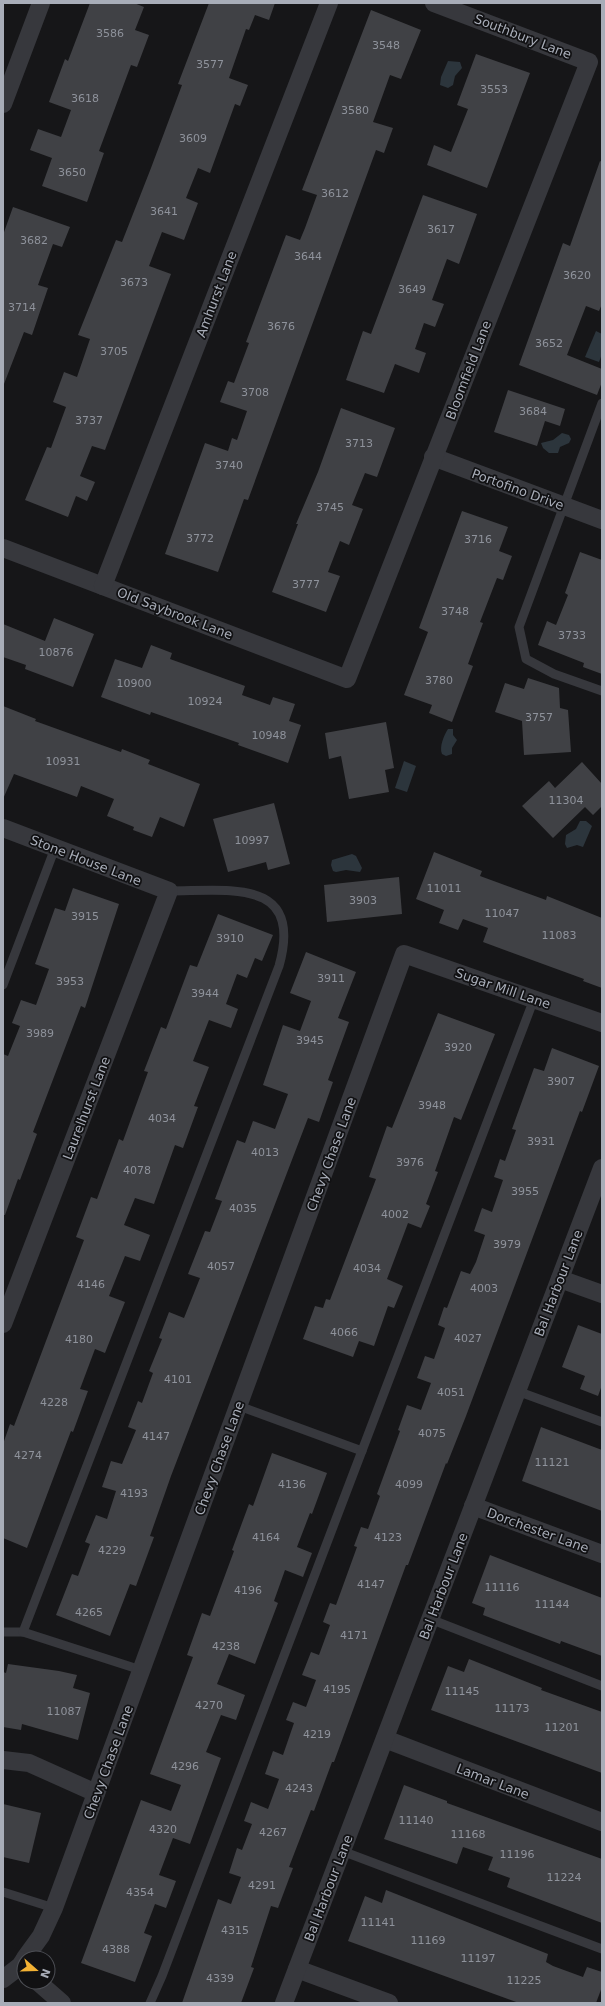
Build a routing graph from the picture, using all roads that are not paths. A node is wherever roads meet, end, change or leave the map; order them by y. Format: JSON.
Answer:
{"nodes":[{"id":1,"x":41,"y":3,"type":"edge"},
{"id":2,"x":329,"y":3,"type":"edge"},
{"id":3,"x":434,"y":3,"type":"edge"},
{"id":4,"x":589,"y":62,"type":"joint"},
{"id":5,"x":3,"y":104,"type":"edge"},
{"id":6,"x":602,"y":403,"type":"edge"},
{"id":7,"x":433,"y":457,"type":"junction"},
{"id":8,"x":564,"y":506,"type":"junction"},
{"id":9,"x":602,"y":520,"type":"edge"},
{"id":10,"x":3,"y":548,"type":"edge"},
{"id":11,"x":103,"y":586,"type":"junction"},
{"id":12,"x":347,"y":679,"type":"joint"},
{"id":13,"x":602,"y":691,"type":"edge"},
{"id":14,"x":3,"y":828,"type":"edge"},
{"id":15,"x":55,"y":848,"type":"junction"},
{"id":16,"x":169,"y":891,"type":"junction"},
{"id":17,"x":404,"y":954,"type":"joint"},
{"id":18,"x":3,"y":985,"type":"edge"},
{"id":19,"x":534,"y":999,"type":"junction"},
{"id":20,"x":602,"y":1023,"type":"edge"},
{"id":21,"x":602,"y":1168,"type":"edge"},
{"id":22,"x":560,"y":1279,"type":"junction"},
{"id":23,"x":602,"y":1294,"type":"edge"},
{"id":24,"x":3,"y":1324,"type":"edge"},
{"id":25,"x":517,"y":1391,"type":"junction"},
{"id":26,"x":239,"y":1406,"type":"junction"},
{"id":27,"x":602,"y":1422,"type":"edge"},
{"id":28,"x":362,"y":1452,"type":"junction"},
{"id":29,"x":473,"y":1506,"type":"junction"},
{"id":30,"x":602,"y":1554,"type":"edge"},
{"id":31,"x":430,"y":1620,"type":"junction"},
{"id":32,"x":3,"y":1632,"type":"edge"},
{"id":33,"x":23,"y":1632,"type":"junction"},
{"id":34,"x":141,"y":1670,"type":"junction"},
{"id":35,"x":602,"y":1686,"type":"edge"},
{"id":36,"x":385,"y":1739,"type":"junction"},
{"id":37,"x":3,"y":1760,"type":"edge"},
{"id":38,"x":96,"y":1793,"type":"junction"},
{"id":39,"x":602,"y":1822,"type":"edge"},
{"id":40,"x":342,"y":1851,"type":"junction"},
{"id":41,"x":3,"y":1892,"type":"edge"},
{"id":42,"x":54,"y":1908,"type":"junction"},
{"id":43,"x":602,"y":1949,"type":"edge"},
{"id":44,"x":31,"y":1950,"type":"edge"},
{"id":45,"x":16,"y":1969,"type":"edge"},
{"id":46,"x":297,"y":1969,"type":"junction"},
{"id":47,"x":3,"y":1979,"type":"edge"},
{"id":48,"x":47,"y":1990,"type":"edge"},
{"id":49,"x":62,"y":2003,"type":"edge"},
{"id":50,"x":150,"y":2003,"type":"edge"},
{"id":51,"x":284,"y":2003,"type":"edge"},
{"id":52,"x":389,"y":2003,"type":"edge"}],
"edges":[{"from":1,"to":5,"type":"street"},
{"from":2,"to":11,"type":"street","name":"Amhurst Lane"},
{"from":3,"to":4,"type":"street","name":"Southbury Lane"},
{"from":4,"to":7,"type":"street","name":"Bloomfield Lane"},
{"from":6,"to":8,"type":"lane"},
{"from":7,"to":8,"type":"street","name":"Portofino Drive"},
{"from":7,"to":12,"type":"street","name":"Bloomfield Lane"},
{"from":8,"to":9,"type":"street","name":"Portofino Drive"},
{"from":8,"to":13,"type":"lane"},
{"from":10,"to":11,"type":"street","name":"Old Saybrook Lane"},
{"from":11,"to":12,"type":"street","name":"Old Saybrook Lane"},
{"from":14,"to":15,"type":"street","name":"Stone House Lane"},
{"from":15,"to":16,"type":"street","name":"Stone House Lane"},
{"from":15,"to":18,"type":"lane"},
{"from":16,"to":24,"type":"street","name":"Laurelhurst Lane"},
{"from":16,"to":33,"type":"lane"},
{"from":17,"to":19,"type":"street","name":"Sugar Mill Lane"},
{"from":17,"to":26,"type":"street","name":"Chevy Chase Lane"},
{"from":19,"to":20,"type":"street","name":"Sugar Mill Lane"},
{"from":19,"to":28,"type":"lane"},
{"from":21,"to":22,"type":"street","name":"Bal Harbour Lane"},
{"from":22,"to":23,"type":"street"},
{"from":22,"to":25,"type":"street","name":"Bal Harbour Lane"},
{"from":25,"to":27,"type":"lane"},
{"from":25,"to":29,"type":"street","name":"Bal Harbour Lane"},
{"from":26,"to":28,"type":"lane"},
{"from":26,"to":34,"type":"street","name":"Chevy Chase Lane"},
{"from":28,"to":50,"type":"lane"},
{"from":29,"to":30,"type":"street","name":"Dorchester Lane"},
{"from":29,"to":31,"type":"street","name":"Bal Harbour Lane"},
{"from":31,"to":35,"type":"lane"},
{"from":31,"to":36,"type":"street","name":"Bal Harbour Lane"},
{"from":32,"to":33,"type":"lane"},
{"from":33,"to":34,"type":"lane"},
{"from":34,"to":38,"type":"street","name":"Chevy Chase Lane"},
{"from":36,"to":39,"type":"street","name":"Lamar Lane"},
{"from":36,"to":40,"type":"street","name":"Bal Harbour Lane"},
{"from":37,"to":38,"type":"street"},
{"from":38,"to":42,"type":"street","name":"Chevy Chase Lane"},
{"from":40,"to":43,"type":"lane"},
{"from":40,"to":46,"type":"street","name":"Bal Harbour Lane"},
{"from":41,"to":42,"type":"lane"},
{"from":42,"to":44,"type":"street","name":"Chevy Chase Lane"},
{"from":45,"to":47,"type":"street","name":"Chevy Chase Lane"},
{"from":46,"to":51,"type":"street","name":"Bal Harbour Lane"},
{"from":46,"to":52,"type":"street"},
{"from":48,"to":49,"type":"street"}]}
